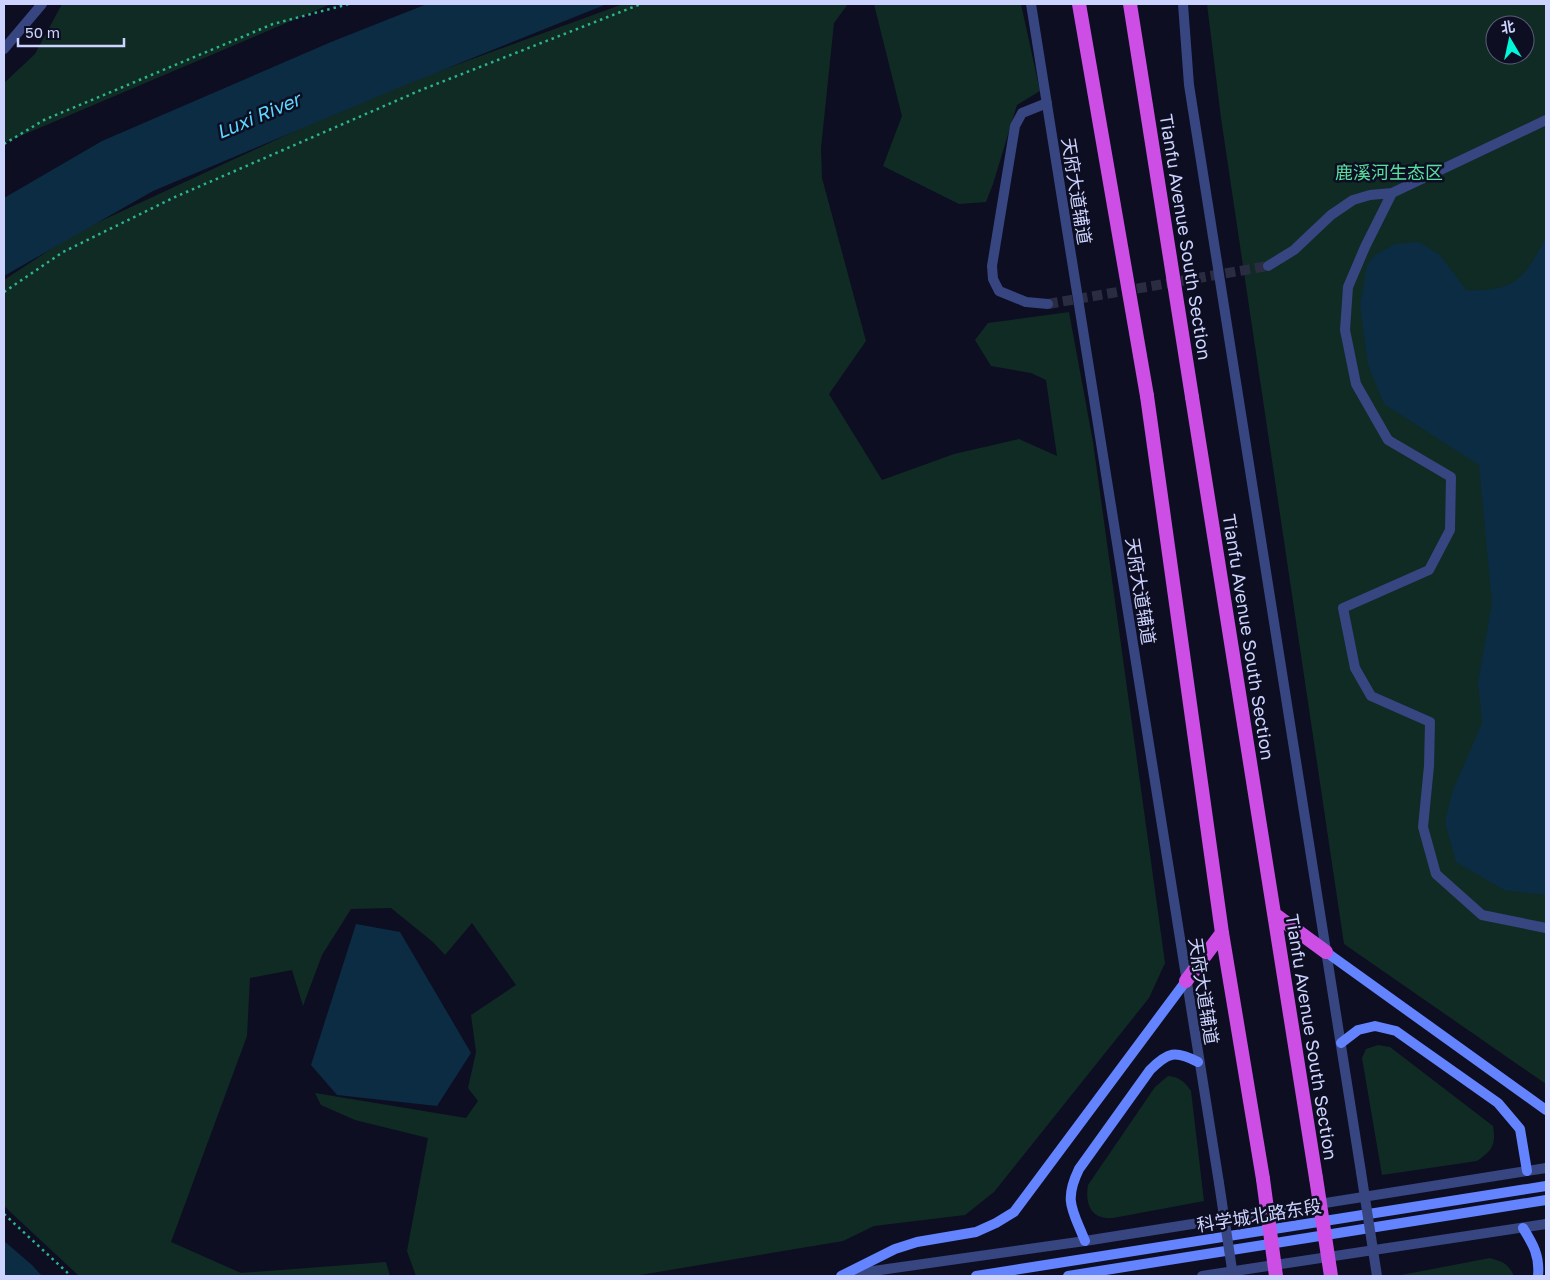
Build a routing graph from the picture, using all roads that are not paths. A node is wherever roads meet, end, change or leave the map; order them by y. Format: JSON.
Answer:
{"nodes":[{"id":1,"x":42,"y":4,"type":"edge"},
{"id":2,"x":1031,"y":4,"type":"edge"},
{"id":3,"x":1079,"y":4,"type":"edge"},
{"id":4,"x":1130,"y":4,"type":"edge"},
{"id":5,"x":1183,"y":4,"type":"edge"},
{"id":6,"x":4,"y":49,"type":"edge"},
{"id":7,"x":1047,"y":103,"type":"junction"},
{"id":8,"x":1546,"y":120,"type":"edge"},
{"id":9,"x":1392,"y":193,"type":"junction"},
{"id":10,"x":1268,"y":266,"type":"tunnel mouth"},
{"id":11,"x":1048,"y":304,"type":"tunnel mouth"},
{"id":12,"x":1274,"y":914,"type":"junction"},
{"id":13,"x":1546,"y":928,"type":"edge"},
{"id":14,"x":1222,"y":933,"type":"junction"},
{"id":15,"x":1326,"y":952,"type":"junction"},
{"id":16,"x":1186,"y":981,"type":"junction"},
{"id":17,"x":1340,"y":1043,"type":"junction"},
{"id":18,"x":1198,"y":1062,"type":"junction"},
{"id":19,"x":1546,"y":1110,"type":"edge"},
{"id":20,"x":1546,"y":1168,"type":"edge"},
{"id":21,"x":1527,"y":1171,"type":"junction"},
{"id":22,"x":1546,"y":1186,"type":"edge"},
{"id":23,"x":1546,"y":1200,"type":"edge"},
{"id":24,"x":1546,"y":1224,"type":"edge"},
{"id":25,"x":1523,"y":1228,"type":"junction"},
{"id":26,"x":1085,"y":1241,"type":"junction"},
{"id":27,"x":840,"y":1276,"type":"edge"},
{"id":28,"x":976,"y":1276,"type":"edge"},
{"id":29,"x":1068,"y":1276,"type":"edge"},
{"id":30,"x":1202,"y":1276,"type":"edge"},
{"id":31,"x":1233,"y":1276,"type":"edge"},
{"id":32,"x":1276,"y":1276,"type":"edge"},
{"id":33,"x":1331,"y":1276,"type":"edge"},
{"id":34,"x":1377,"y":1276,"type":"edge"},
{"id":35,"x":1538,"y":1276,"type":"edge"}],
"edges":[{"from":1,"to":6,"type":"street"},
{"from":2,"to":7,"type":"street","name":"天府大道辅道"},
{"from":3,"to":14,"type":"highway","bridge":true},
{"from":4,"to":12,"type":"highway","name":"Tianfu Avenue South Section","bridge":true},
{"from":5,"to":15,"type":"street"},
{"from":7,"to":11,"type":"street"},
{"from":7,"to":16,"type":"street","name":"天府大道辅道"},
{"from":8,"to":9,"type":"street"},
{"from":9,"to":10,"type":"street"},
{"from":9,"to":13,"type":"street"},
{"from":12,"to":15,"type":"highway"},
{"from":12,"to":33,"type":"highway","name":"Tianfu Avenue South Section","bridge":true},
{"from":14,"to":16,"type":"highway"},
{"from":14,"to":32,"type":"highway","bridge":true},
{"from":15,"to":17,"type":"street"},
{"from":15,"to":19,"type":"main road"},
{"from":16,"to":18,"type":"street","name":"天府大道辅道"},
{"from":16,"to":27,"type":"main road"},
{"from":17,"to":21,"type":"main road"},
{"from":17,"to":34,"type":"street","bridge":true},
{"from":18,"to":26,"type":"main road"},
{"from":18,"to":31,"type":"street","name":"天府大道辅道","bridge":true},
{"from":20,"to":21,"type":"street"},
{"from":21,"to":26,"type":"street"},
{"from":22,"to":28,"type":"main road","name":"科学城北路东段"},
{"from":23,"to":29,"type":"main road","name":"科学城北路东段"},
{"from":24,"to":25,"type":"street"},
{"from":25,"to":30,"type":"street"},
{"from":25,"to":35,"type":"main road"},
{"from":26,"to":27,"type":"street"}]}
